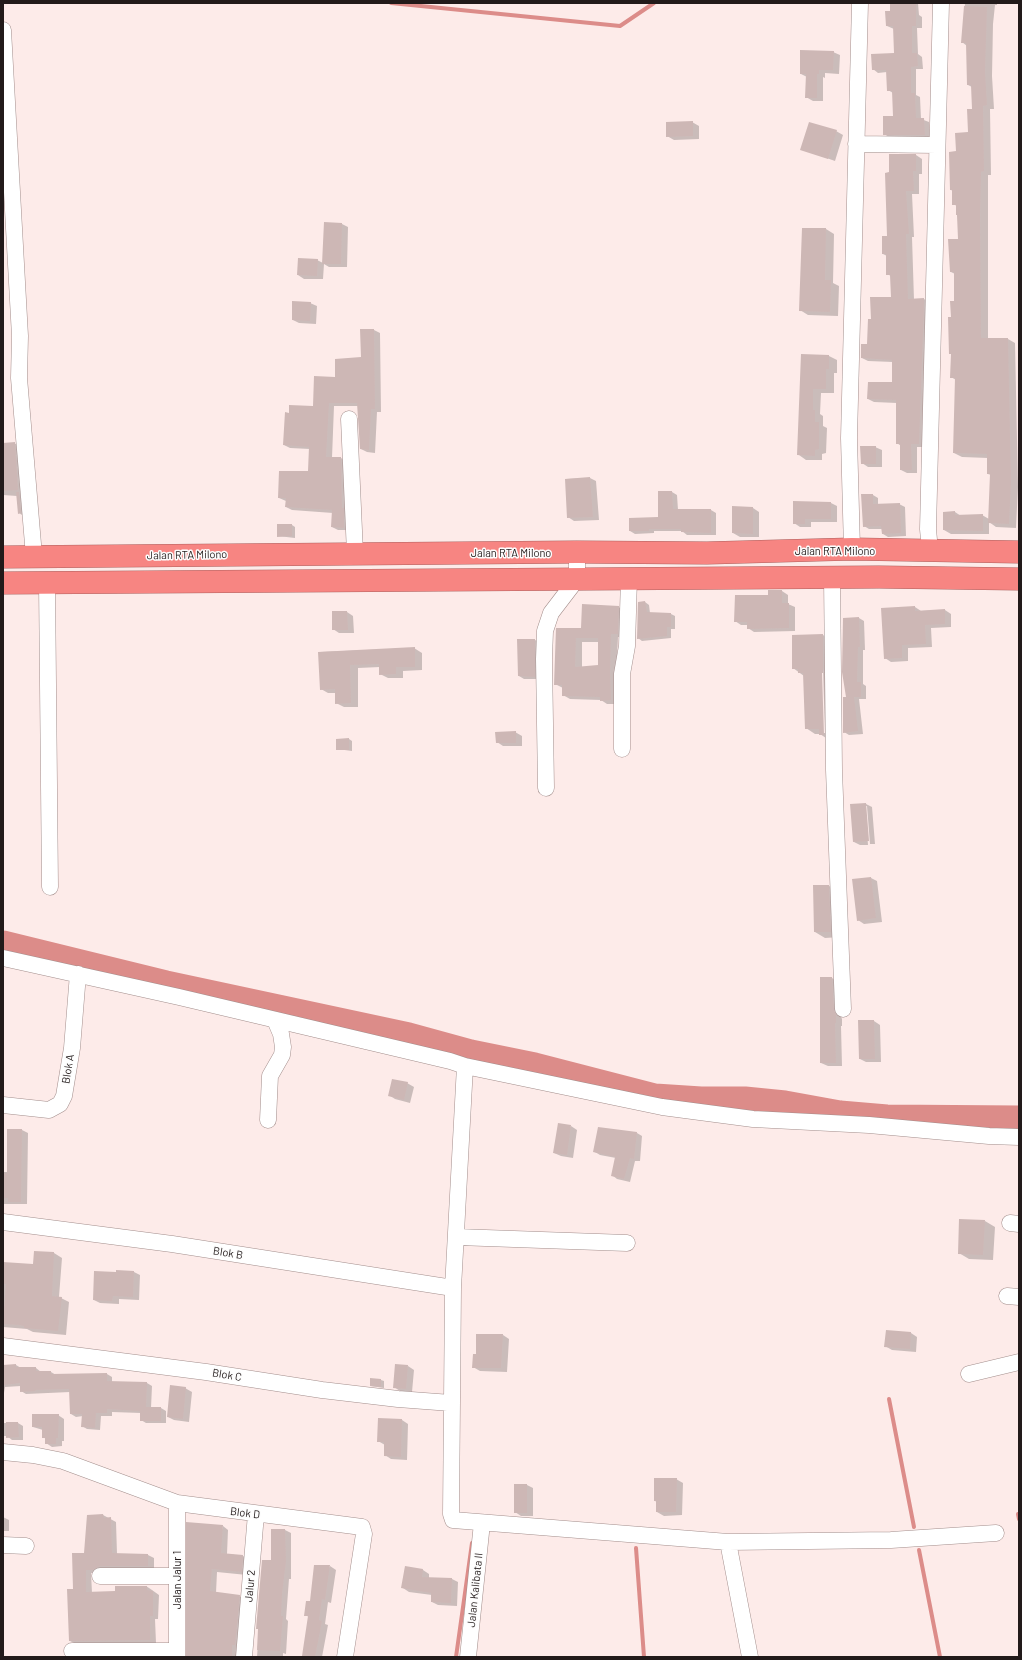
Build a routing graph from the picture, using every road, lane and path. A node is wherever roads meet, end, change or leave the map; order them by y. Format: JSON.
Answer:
{"nodes":[{"id":1,"x":860,"y":3,"type":"edge"},
{"id":2,"x":941,"y":3,"type":"edge"},
{"id":3,"x":3,"y":30,"type":"edge"},
{"id":4,"x":856,"y":144,"type":"junction"},
{"id":5,"x":937,"y":145,"type":"junction"},
{"id":6,"x":350,"y":419,"type":"dead end"},
{"id":7,"x":852,"y":549,"type":"junction"},
{"id":8,"x":878,"y":550,"type":"junction"},
{"id":9,"x":930,"y":550,"type":"junction"},
{"id":10,"x":577,"y":552,"type":"junction"},
{"id":11,"x":1019,"y":552,"type":"edge"},
{"id":12,"x":355,"y":553,"type":"junction"},
{"id":13,"x":34,"y":556,"type":"junction"},
{"id":14,"x":3,"y":557,"type":"edge"},
{"id":15,"x":832,"y":577,"type":"junction"},
{"id":16,"x":879,"y":577,"type":"junction"},
{"id":17,"x":629,"y":578,"type":"junction"},
{"id":18,"x":1019,"y":578,"type":"edge"},
{"id":19,"x":577,"y":579,"type":"junction"},
{"id":20,"x":47,"y":582,"type":"junction"},
{"id":21,"x":3,"y":583,"type":"edge"},
{"id":22,"x":622,"y":749,"type":"dead end"},
{"id":23,"x":546,"y":788,"type":"dead end"},
{"id":24,"x":50,"y":887,"type":"dead end"},
{"id":25,"x":3,"y":958,"type":"edge"},
{"id":26,"x":78,"y":974,"type":"junction"},
{"id":27,"x":843,"y":1009,"type":"dead end"},
{"id":28,"x":275,"y":1020,"type":"junction"},
{"id":29,"x":465,"y":1066,"type":"junction"},
{"id":30,"x":3,"y":1105,"type":"edge"},
{"id":31,"x":268,"y":1120,"type":"dead end"},
{"id":32,"x":1019,"y":1137,"type":"edge"},
{"id":33,"x":3,"y":1222,"type":"edge"},
{"id":34,"x":456,"y":1237,"type":"junction"},
{"id":35,"x":627,"y":1243,"type":"dead end"},
{"id":36,"x":453,"y":1288,"type":"junction"},
{"id":37,"x":3,"y":1346,"type":"edge"},
{"id":38,"x":1019,"y":1362,"type":"edge"},
{"id":39,"x":968,"y":1374,"type":"dead end"},
{"id":40,"x":451,"y":1402,"type":"junction"},
{"id":41,"x":3,"y":1452,"type":"edge"},
{"id":42,"x":177,"y":1503,"type":"junction"},
{"id":43,"x":256,"y":1514,"type":"junction"},
{"id":44,"x":482,"y":1522,"type":"junction"},
{"id":45,"x":996,"y":1533,"type":"dead end"},
{"id":46,"x":728,"y":1542,"type":"junction"},
{"id":47,"x":3,"y":1545,"type":"edge"},
{"id":48,"x":26,"y":1546,"type":"dead end"},
{"id":49,"x":100,"y":1576,"type":"dead end"},
{"id":50,"x":177,"y":1576,"type":"junction"},
{"id":51,"x":72,"y":1651,"type":"dead end"},
{"id":52,"x":177,"y":1654,"type":"edge"},
{"id":53,"x":244,"y":1657,"type":"edge"},
{"id":54,"x":345,"y":1657,"type":"edge"},
{"id":55,"x":468,"y":1657,"type":"edge"},
{"id":56,"x":750,"y":1657,"type":"edge"}],
"edges":[{"from":1,"to":4,"type":"street"},
{"from":2,"to":5,"type":"street"},
{"from":3,"to":13,"type":"street"},
{"from":4,"to":5,"type":"street"},
{"from":4,"to":7,"type":"street"},
{"from":5,"to":9,"type":"street"},
{"from":6,"to":12,"type":"street"},
{"from":7,"to":8,"type":"highway","name":"Jalan RTA Milono"},
{"from":7,"to":10,"type":"highway","name":"Jalan RTA Milono"},
{"from":8,"to":9,"type":"highway","name":"Jalan RTA Milono"},
{"from":8,"to":16,"type":"highway"},
{"from":9,"to":11,"type":"highway","name":"Jalan RTA Milono"},
{"from":10,"to":12,"type":"highway","name":"Jalan RTA Milono"},
{"from":10,"to":19,"type":"street"},
{"from":12,"to":13,"type":"highway","name":"Jalan RTA Milono"},
{"from":13,"to":14,"type":"highway","name":"Jalan RTA Milono"},
{"from":15,"to":16,"type":"highway"},
{"from":15,"to":17,"type":"highway"},
{"from":15,"to":27,"type":"street"},
{"from":16,"to":18,"type":"highway"},
{"from":17,"to":19,"type":"highway"},
{"from":17,"to":22,"type":"street"},
{"from":19,"to":20,"type":"highway"},
{"from":19,"to":23,"type":"street"},
{"from":20,"to":21,"type":"highway"},
{"from":20,"to":24,"type":"street"},
{"from":25,"to":26,"type":"street"},
{"from":26,"to":28,"type":"street"},
{"from":26,"to":30,"type":"street","name":"Blok A"},
{"from":28,"to":29,"type":"street"},
{"from":28,"to":31,"type":"street"},
{"from":29,"to":32,"type":"street"},
{"from":29,"to":34,"type":"street"},
{"from":33,"to":36,"type":"street","name":"Blok B"},
{"from":34,"to":35,"type":"street"},
{"from":34,"to":36,"type":"street"},
{"from":36,"to":40,"type":"street"},
{"from":37,"to":40,"type":"street","name":"Blok C"},
{"from":38,"to":39,"type":"street"},
{"from":40,"to":44,"type":"street"},
{"from":41,"to":42,"type":"street","name":"Blok D"},
{"from":42,"to":43,"type":"street","name":"Blok D"},
{"from":42,"to":50,"type":"street","name":"Jalan Jalur 1"},
{"from":43,"to":53,"type":"street","name":"Jalur 2"},
{"from":43,"to":54,"type":"street","name":"Blok D"},
{"from":44,"to":46,"type":"street"},
{"from":44,"to":55,"type":"street","name":"Jalan Kalibata II"},
{"from":45,"to":46,"type":"street"},
{"from":46,"to":56,"type":"street"},
{"from":47,"to":48,"type":"street"},
{"from":49,"to":50,"type":"street"},
{"from":50,"to":52,"type":"street","name":"Jalan Jalur 1"},
{"from":51,"to":52,"type":"street"}]}
